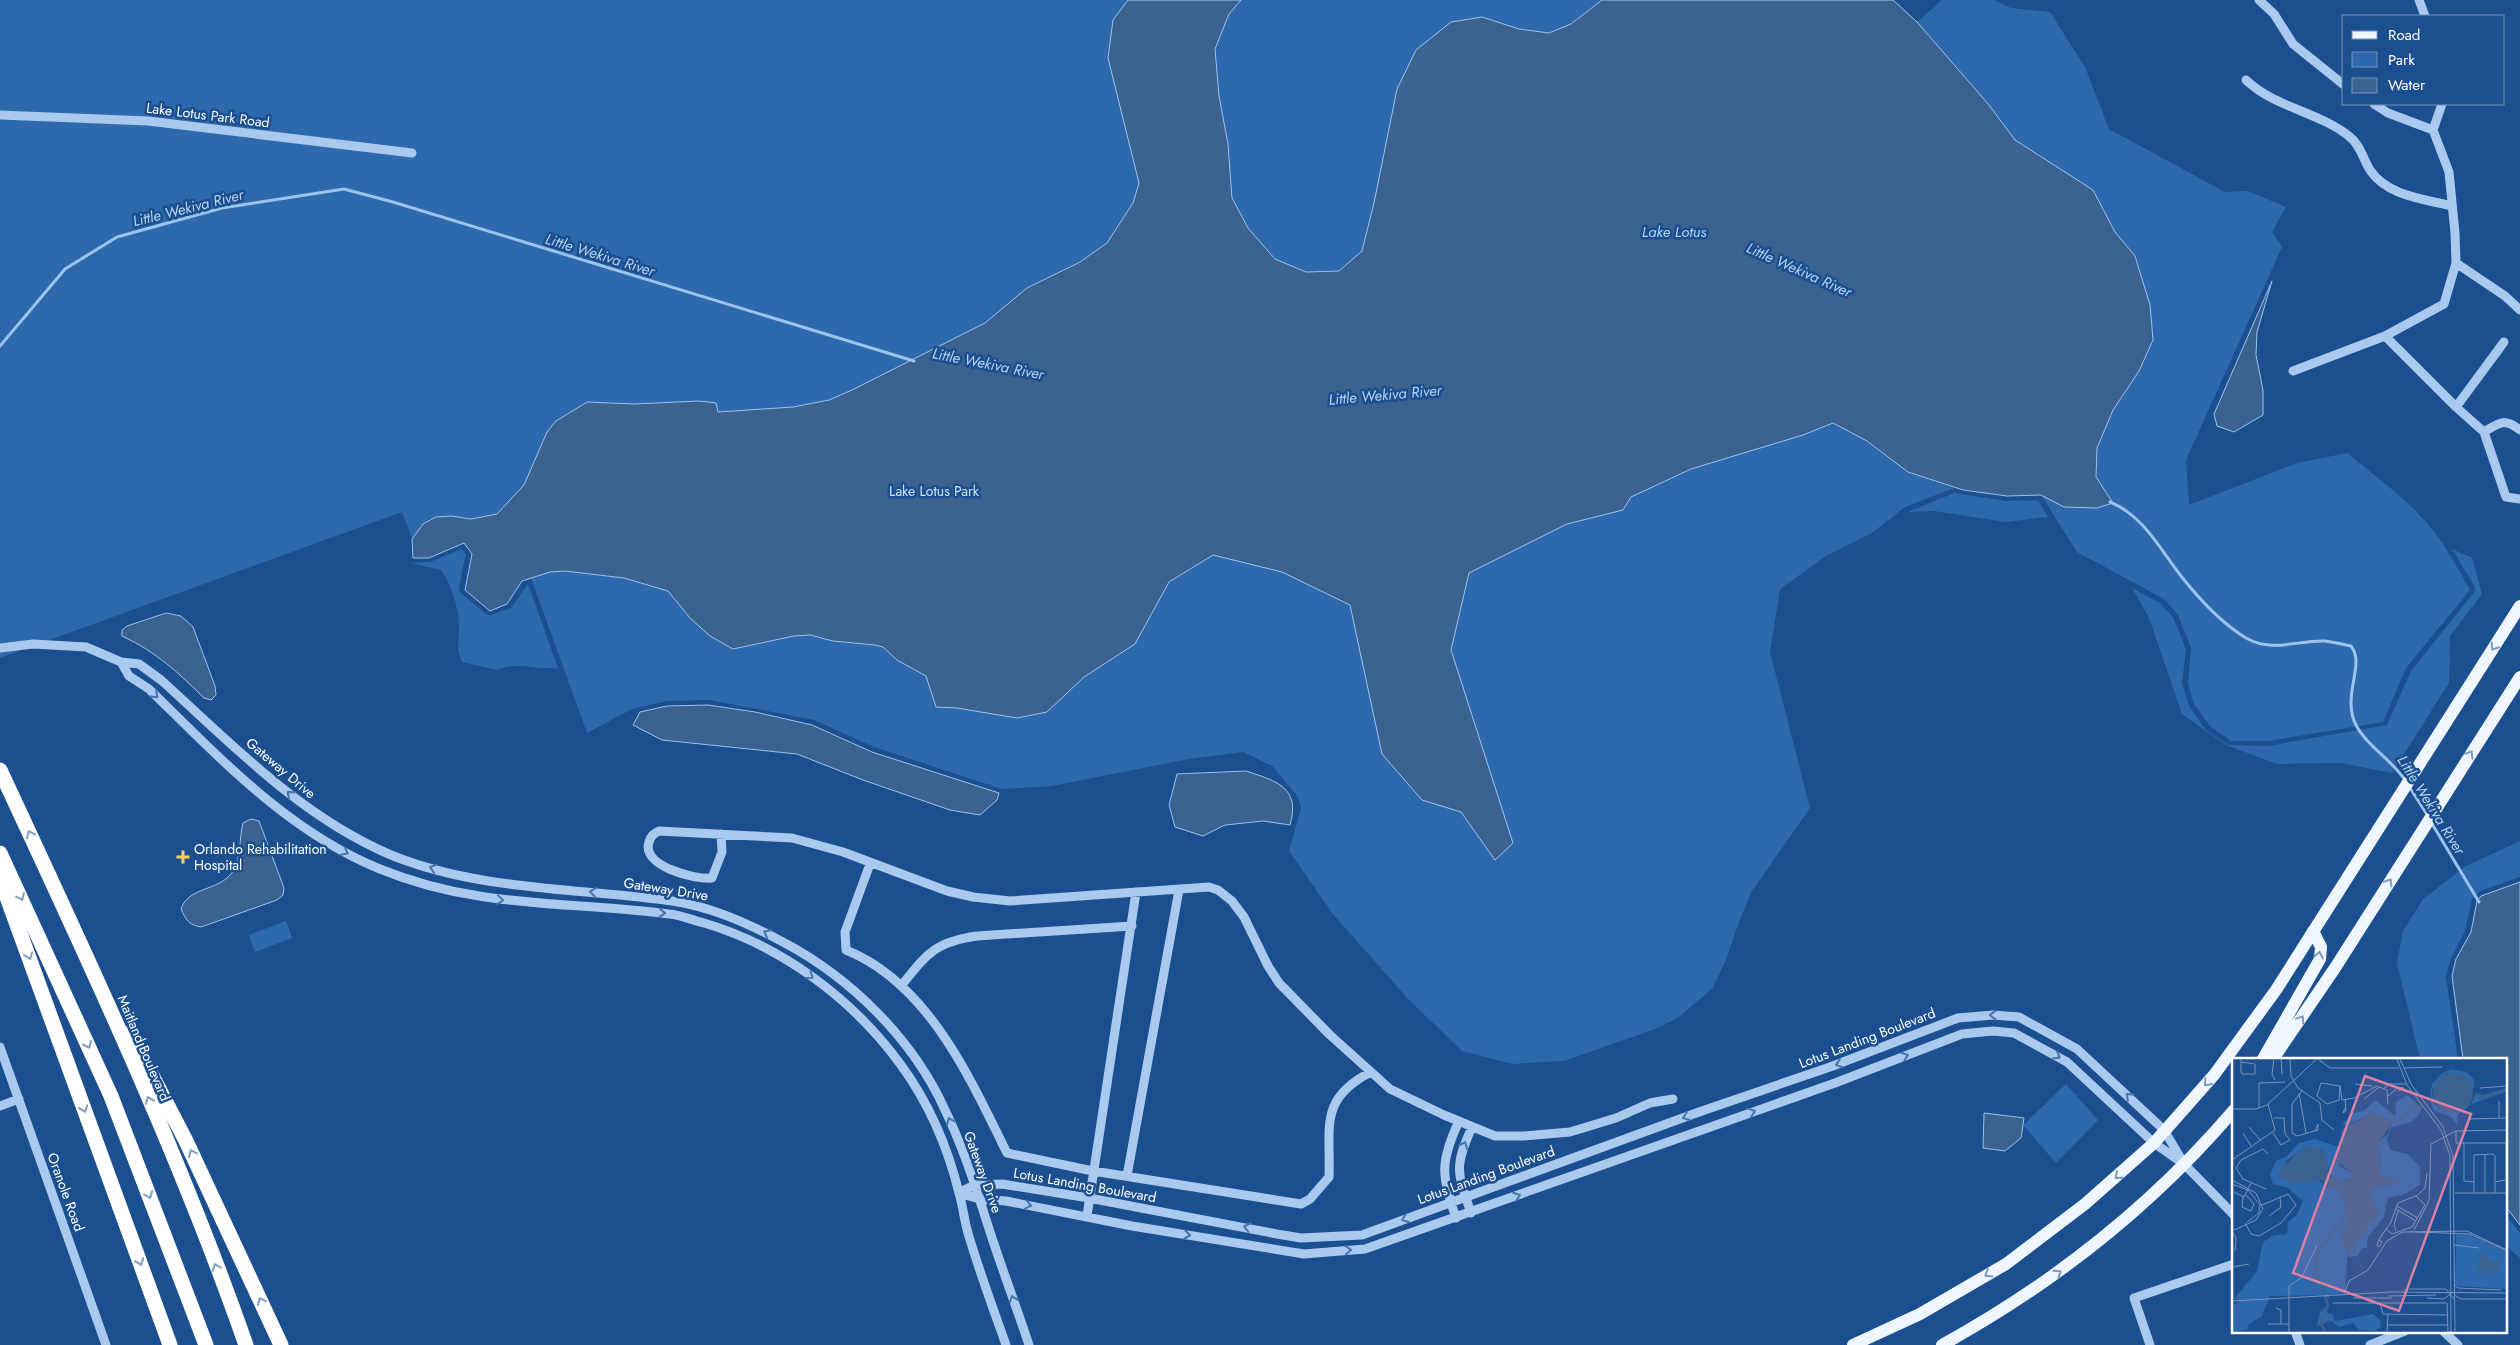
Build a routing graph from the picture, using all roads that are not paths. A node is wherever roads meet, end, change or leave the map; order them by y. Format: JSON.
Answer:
{"nodes":[{"id":1,"x":2259,"y":0,"type":"edge"},
{"id":2,"x":2420,"y":0,"type":"edge"},
{"id":3,"x":2425,"y":15,"type":"edge"},
{"id":4,"x":2246,"y":80,"type":"dead end"},
{"id":5,"x":2342,"y":83,"type":"edge"},
{"id":6,"x":2376,"y":105,"type":"edge"},
{"id":7,"x":2442,"y":105,"type":"edge"},
{"id":8,"x":0,"y":115,"type":"edge"},
{"id":9,"x":2433,"y":130,"type":"junction"},
{"id":10,"x":412,"y":153,"type":"dead end"},
{"id":11,"x":2452,"y":206,"type":"junction"},
{"id":12,"x":2456,"y":263,"type":"junction"},
{"id":13,"x":2520,"y":310,"type":"edge"},
{"id":14,"x":2385,"y":336,"type":"junction"},
{"id":15,"x":2504,"y":342,"type":"dead end"},
{"id":16,"x":2293,"y":371,"type":"dead end"},
{"id":17,"x":2456,"y":407,"type":"junction"},
{"id":18,"x":2520,"y":430,"type":"edge"},
{"id":19,"x":2484,"y":432,"type":"junction"},
{"id":20,"x":2520,"y":499,"type":"edge"},
{"id":21,"x":2520,"y":606,"type":"edge"},
{"id":22,"x":0,"y":648,"type":"edge"},
{"id":23,"x":122,"y":662,"type":"junction"},
{"id":24,"x":2520,"y":676,"type":"edge"},
{"id":25,"x":257,"y":766,"type":"junction"},
{"id":26,"x":0,"y":770,"type":"edge"},
{"id":27,"x":245,"y":780,"type":"junction"},
{"id":28,"x":721,"y":834,"type":"junction"},
{"id":29,"x":0,"y":853,"type":"edge"},
{"id":30,"x":870,"y":864,"type":"junction"},
{"id":31,"x":0,"y":878,"type":"edge"},
{"id":32,"x":1179,"y":890,"type":"junction"},
{"id":33,"x":1136,"y":892,"type":"junction"},
{"id":34,"x":58,"y":894,"type":"junction"},
{"id":35,"x":1132,"y":926,"type":"junction"},
{"id":36,"x":2313,"y":931,"type":"junction"},
{"id":37,"x":900,"y":986,"type":"junction"},
{"id":38,"x":0,"y":1047,"type":"edge"},
{"id":39,"x":2264,"y":1058,"type":"edge"},
{"id":40,"x":2274,"y":1058,"type":"edge"},
{"id":41,"x":1371,"y":1072,"type":"junction"},
{"id":42,"x":19,"y":1099,"type":"junction"},
{"id":43,"x":1673,"y":1099,"type":"dead end"},
{"id":44,"x":0,"y":1106,"type":"edge"},
{"id":45,"x":2232,"y":1112,"type":"edge"},
{"id":46,"x":1459,"y":1121,"type":"junction"},
{"id":47,"x":1472,"y":1127,"type":"junction"},
{"id":48,"x":2164,"y":1130,"type":"junction"},
{"id":49,"x":2154,"y":1143,"type":"junction"},
{"id":50,"x":2184,"y":1164,"type":"junction"},
{"id":51,"x":1458,"y":1170,"type":"junction"},
{"id":52,"x":1092,"y":1171,"type":"junction"},
{"id":53,"x":1443,"y":1171,"type":"junction"},
{"id":54,"x":1127,"y":1176,"type":"junction"},
{"id":55,"x":974,"y":1185,"type":"junction"},
{"id":56,"x":959,"y":1193,"type":"junction"},
{"id":57,"x":1465,"y":1197,"type":"junction"},
{"id":58,"x":1089,"y":1198,"type":"junction"},
{"id":59,"x":979,"y":1199,"type":"junction"},
{"id":60,"x":1451,"y":1202,"type":"junction"},
{"id":61,"x":1471,"y":1213,"type":"junction"},
{"id":62,"x":2232,"y":1214,"type":"edge"},
{"id":63,"x":1087,"y":1216,"type":"junction"},
{"id":64,"x":1456,"y":1218,"type":"junction"},
{"id":65,"x":2232,"y":1265,"type":"edge"},
{"id":66,"x":2295,"y":1332,"type":"edge"},
{"id":67,"x":2402,"y":1332,"type":"edge"},
{"id":68,"x":2445,"y":1332,"type":"edge"},
{"id":69,"x":106,"y":1345,"type":"edge"},
{"id":70,"x":170,"y":1345,"type":"edge"},
{"id":71,"x":206,"y":1345,"type":"edge"},
{"id":72,"x":246,"y":1345,"type":"edge"},
{"id":73,"x":281,"y":1345,"type":"edge"},
{"id":74,"x":1006,"y":1345,"type":"edge"},
{"id":75,"x":1029,"y":1345,"type":"edge"},
{"id":76,"x":1853,"y":1345,"type":"edge"},
{"id":77,"x":1942,"y":1345,"type":"edge"},
{"id":78,"x":2150,"y":1345,"type":"edge"},
{"id":79,"x":2300,"y":1345,"type":"edge"},
{"id":80,"x":2370,"y":1345,"type":"edge"},
{"id":81,"x":2458,"y":1345,"type":"edge"}],
"edges":[{"from":1,"to":5,"type":"street"},
{"from":2,"to":3,"type":"street"},
{"from":4,"to":11,"type":"street"},
{"from":6,"to":9,"type":"street"},
{"from":7,"to":9,"type":"street"},
{"from":8,"to":10,"type":"street","name":"Lake Lotus Park Road"},
{"from":9,"to":11,"type":"street"},
{"from":11,"to":12,"type":"street"},
{"from":12,"to":13,"type":"street"},
{"from":12,"to":14,"type":"street"},
{"from":14,"to":16,"type":"street"},
{"from":14,"to":17,"type":"street"},
{"from":15,"to":17,"type":"street"},
{"from":17,"to":19,"type":"street"},
{"from":18,"to":19,"type":"street"},
{"from":19,"to":20,"type":"street"},
{"from":21,"to":36,"type":"main road","one_way":true},
{"from":22,"to":23,"type":"street","name":"Gateway Drive"},
{"from":23,"to":25,"type":"street","name":"Gateway Drive"},
{"from":23,"to":27,"type":"street","name":"Gateway Drive","one_way":true},
{"from":40,"to":24,"type":"main road","one_way":true},
{"from":25,"to":27,"type":"street"},
{"from":55,"to":25,"type":"street","name":"Gateway Drive","one_way":true},
{"from":34,"to":26,"type":"highway","name":"Maitland Boulevard","one_way":true},
{"from":27,"to":56,"type":"street","name":"Gateway Drive","one_way":true},
{"from":28,"to":28,"type":"street"},
{"from":28,"to":30,"type":"street"},
{"from":29,"to":71,"type":"highway","one_way":true},
{"from":30,"to":33,"type":"street"},
{"from":30,"to":37,"type":"street"},
{"from":31,"to":70,"type":"highway","one_way":true},
{"from":32,"to":33,"type":"street"},
{"from":32,"to":41,"type":"street"},
{"from":32,"to":54,"type":"street"},
{"from":33,"to":35,"type":"street"},
{"from":72,"to":34,"type":"highway","name":"Maitland Boulevard","one_way":true},
{"from":73,"to":34,"type":"highway","one_way":true},
{"from":35,"to":37,"type":"street"},
{"from":35,"to":52,"type":"street"},
{"from":39,"to":36,"type":"main road","one_way":true},
{"from":36,"to":48,"type":"main road","one_way":true},
{"from":37,"to":52,"type":"street"},
{"from":38,"to":42,"type":"street","name":"Oranole Road"},
{"from":41,"to":46,"type":"street"},
{"from":41,"to":54,"type":"street"},
{"from":42,"to":44,"type":"street"},
{"from":42,"to":69,"type":"street","name":"Oranole Road"},
{"from":43,"to":47,"type":"street"},
{"from":45,"to":50,"type":"main road"},
{"from":46,"to":47,"type":"street"},
{"from":46,"to":53,"type":"street"},
{"from":51,"to":47,"type":"street","one_way":true},
{"from":48,"to":49,"type":"main road"},
{"from":48,"to":50,"type":"street","name":"Lotus Landing Boulevard"},
{"from":48,"to":57,"type":"street","name":"Lotus Landing Boulevard","one_way":true},
{"from":49,"to":50,"type":"street"},
{"from":61,"to":49,"type":"street","one_way":true},
{"from":49,"to":76,"type":"main road","one_way":true},
{"from":50,"to":62,"type":"street"},
{"from":77,"to":50,"type":"main road","one_way":true},
{"from":51,"to":53,"type":"street"},
{"from":51,"to":57,"type":"street"},
{"from":52,"to":54,"type":"street"},
{"from":52,"to":58,"type":"street"},
{"from":53,"to":60,"type":"street"},
{"from":55,"to":56,"type":"street","name":"Lotus Landing Boulevard"},
{"from":55,"to":58,"type":"street","name":"Lotus Landing Boulevard"},
{"from":55,"to":59,"type":"street","name":"Gateway Drive"},
{"from":56,"to":59,"type":"street"},
{"from":56,"to":74,"type":"street","name":"Gateway Drive"},
{"from":57,"to":60,"type":"street","name":"Lotus Landing Boulevard"},
{"from":57,"to":61,"type":"street"},
{"from":60,"to":58,"type":"street","name":"Lotus Landing Boulevard","one_way":true},
{"from":58,"to":63,"type":"street"},
{"from":59,"to":63,"type":"street","one_way":true},
{"from":75,"to":59,"type":"street","name":"Gateway Drive","one_way":true},
{"from":60,"to":64,"type":"street"},
{"from":61,"to":64,"type":"street"},
{"from":63,"to":64,"type":"street","one_way":true},
{"from":65,"to":78,"type":"street"},
{"from":66,"to":79,"type":"street"},
{"from":67,"to":80,"type":"street"},
{"from":68,"to":81,"type":"street"}]}
